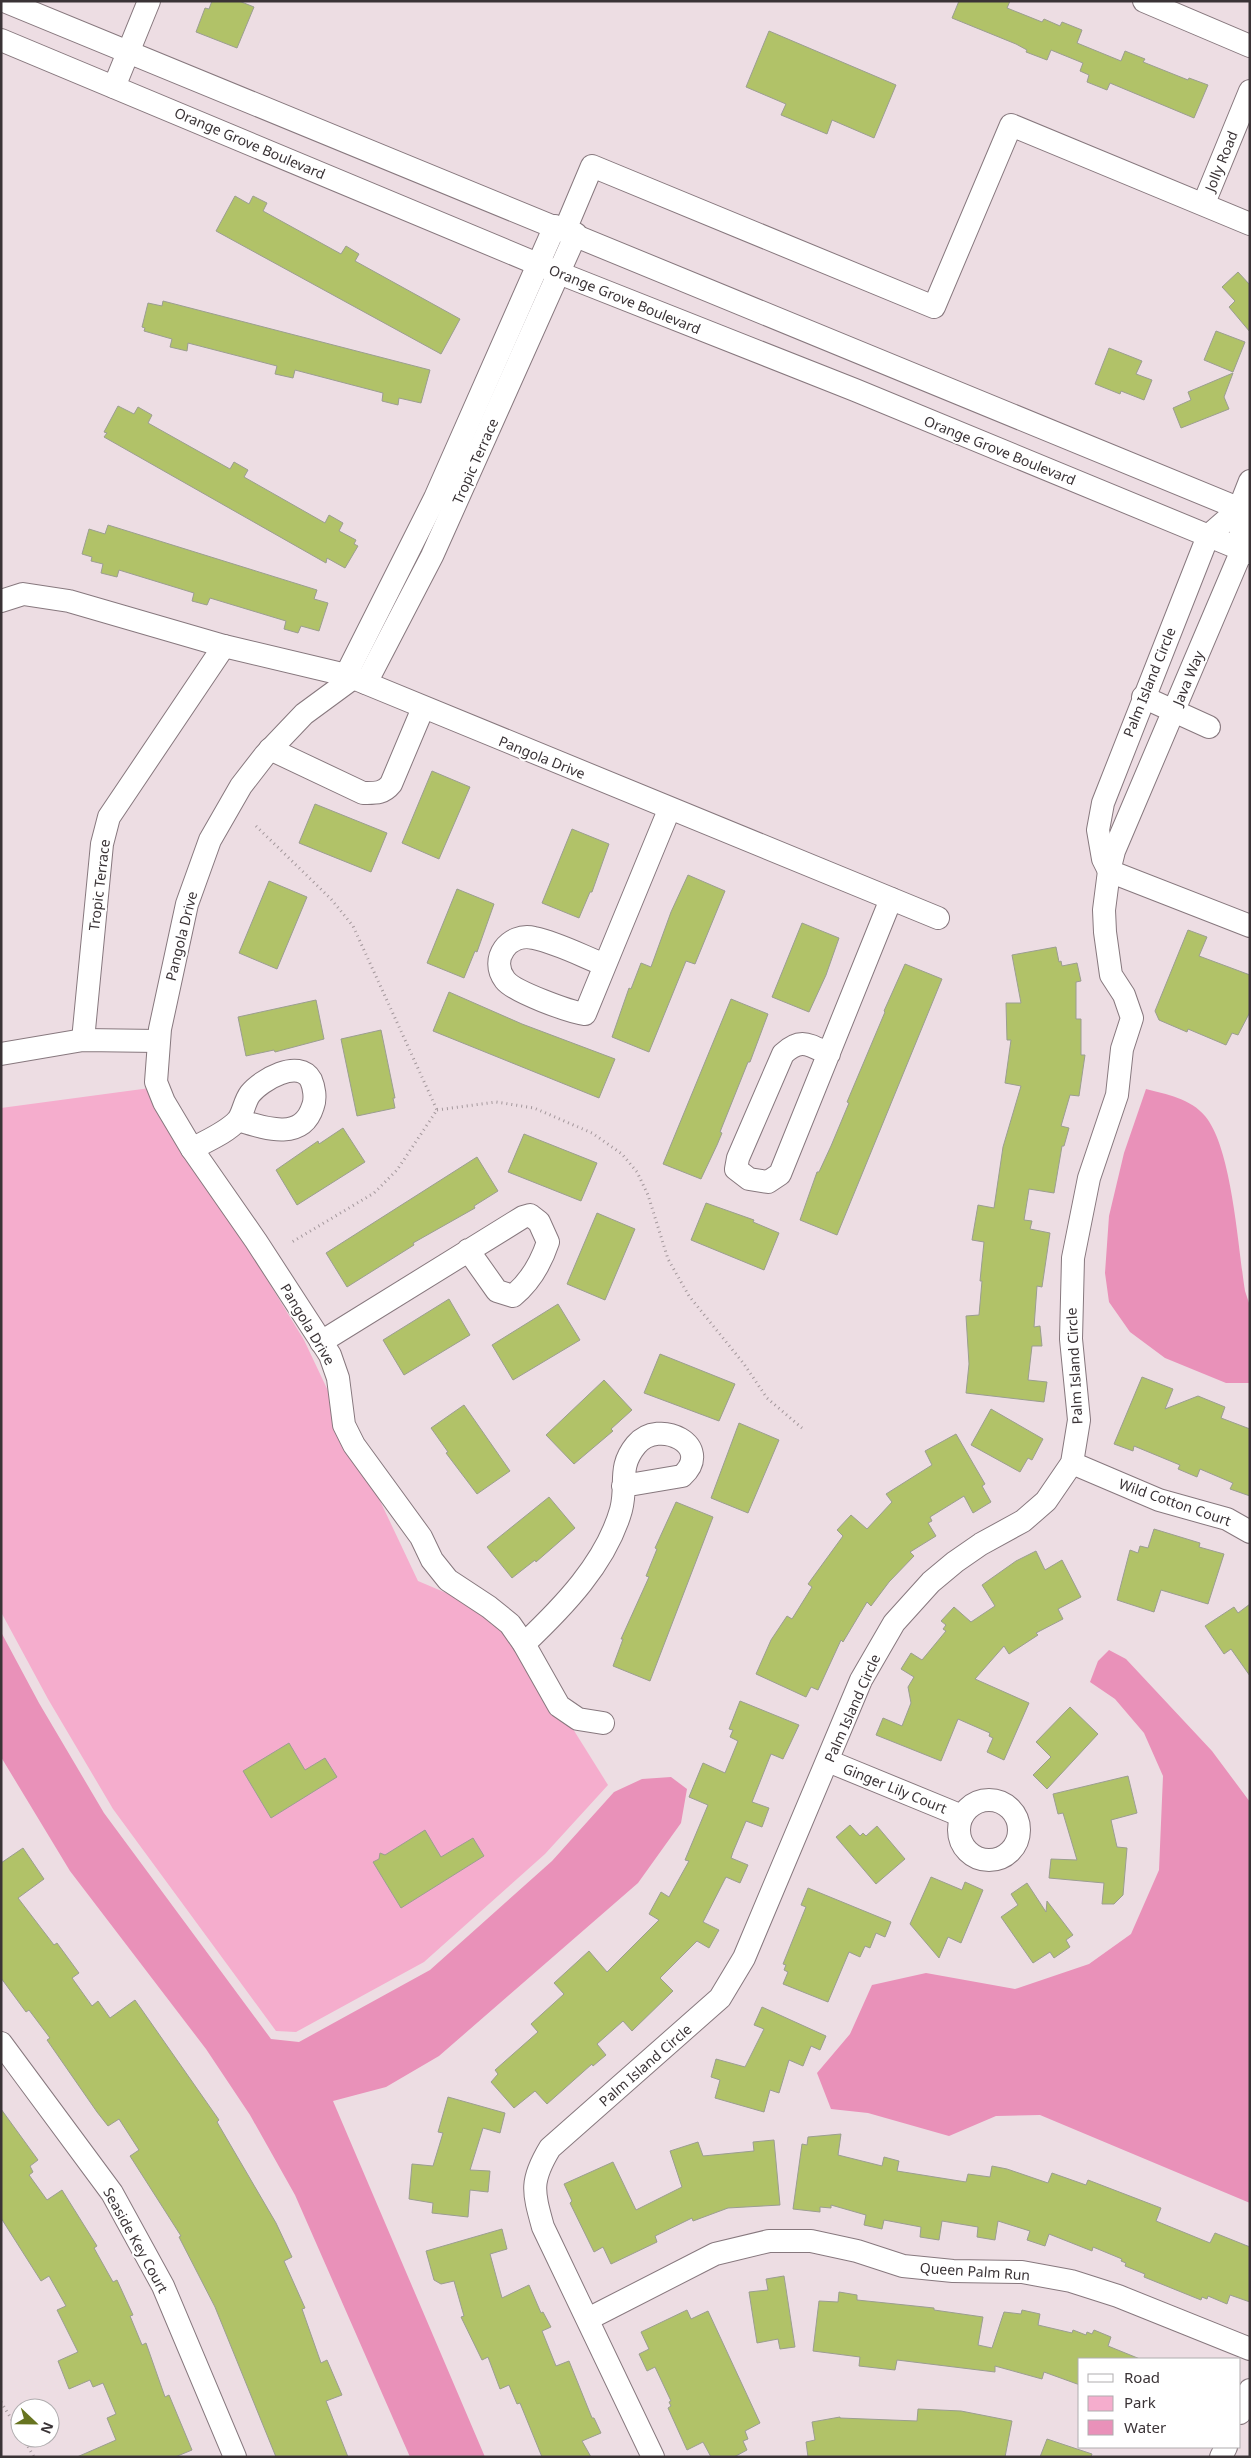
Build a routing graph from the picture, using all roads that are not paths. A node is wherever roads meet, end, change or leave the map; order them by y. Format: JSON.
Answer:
{"nodes":[{"id":1,"x":4,"y":1,"type":"edge"},
{"id":2,"x":150,"y":1,"type":"edge"},
{"id":3,"x":1144,"y":1,"type":"edge"},
{"id":4,"x":1,"y":40,"type":"edge"},
{"id":5,"x":1250,"y":46,"type":"edge"},
{"id":6,"x":128,"y":53,"type":"junction"},
{"id":7,"x":114,"y":87,"type":"junction"},
{"id":8,"x":1250,"y":91,"type":"edge"},
{"id":9,"x":1204,"y":203,"type":"junction"},
{"id":10,"x":1250,"y":224,"type":"edge"},
{"id":11,"x":565,"y":230,"type":"junction"},
{"id":12,"x":538,"y":264,"type":"junction"},
{"id":13,"x":559,"y":273,"type":"junction"},
{"id":14,"x":1250,"y":481,"type":"edge"},
{"id":15,"x":1244,"y":511,"type":"edge"},
{"id":16,"x":1208,"y":536,"type":"junction"},
{"id":17,"x":1246,"y":551,"type":"edge"},
{"id":18,"x":1,"y":601,"type":"edge"},
{"id":19,"x":224,"y":646,"type":"junction"},
{"id":20,"x":355,"y":679,"type":"junction"},
{"id":21,"x":1143,"y":697,"type":"junction"},
{"id":22,"x":423,"y":708,"type":"junction"},
{"id":23,"x":1175,"y":710,"type":"junction"},
{"id":24,"x":1209,"y":727,"type":"dead end"},
{"id":25,"x":270,"y":749,"type":"junction"},
{"id":26,"x":669,"y":810,"type":"junction"},
{"id":27,"x":1109,"y":871,"type":"junction"},
{"id":28,"x":891,"y":899,"type":"junction"},
{"id":29,"x":938,"y":918,"type":"dead end"},
{"id":30,"x":1250,"y":926,"type":"edge"},
{"id":31,"x":605,"y":965,"type":"junction"},
{"id":32,"x":83,"y":1040,"type":"junction"},
{"id":33,"x":158,"y":1041,"type":"junction"},
{"id":34,"x":1,"y":1054,"type":"edge"},
{"id":35,"x":829,"y":1054,"type":"junction"},
{"id":36,"x":238,"y":1120,"type":"dead end"},
{"id":37,"x":192,"y":1149,"type":"junction"},
{"id":38,"x":468,"y":1250,"type":"dead end"},
{"id":39,"x":321,"y":1342,"type":"junction"},
{"id":40,"x":1072,"y":1464,"type":"junction"},
{"id":41,"x":623,"y":1486,"type":"dead end"},
{"id":42,"x":1250,"y":1532,"type":"edge"},
{"id":43,"x":524,"y":1644,"type":"junction"},
{"id":44,"x":603,"y":1723,"type":"dead end"},
{"id":45,"x":828,"y":1761,"type":"junction"},
{"id":46,"x":962,"y":1816,"type":"dead end"},
{"id":47,"x":1,"y":2043,"type":"edge"},
{"id":48,"x":588,"y":2319,"type":"junction"},
{"id":49,"x":1250,"y":2349,"type":"edge"},
{"id":50,"x":1250,"y":2390,"type":"edge"},
{"id":51,"x":1241,"y":2411,"type":"edge"},
{"id":52,"x":235,"y":2457,"type":"edge"},
{"id":53,"x":653,"y":2457,"type":"edge"}],
"edges":[{"from":1,"to":6,"type":"street"},
{"from":2,"to":6,"type":"street"},
{"from":3,"to":5,"type":"street"},
{"from":4,"to":7,"type":"street","name":"Orange Grove Boulevard"},
{"from":6,"to":7,"type":"street"},
{"from":6,"to":11,"type":"street"},
{"from":7,"to":12,"type":"street","name":"Orange Grove Boulevard"},
{"from":8,"to":9,"type":"street","name":"Jolly Road"},
{"from":9,"to":10,"type":"street"},
{"from":9,"to":11,"type":"street"},
{"from":11,"to":12,"type":"street","name":"Tropic Terrace"},
{"from":11,"to":13,"type":"street","name":"Tropic Terrace"},
{"from":11,"to":15,"type":"street"},
{"from":12,"to":13,"type":"street","name":"Orange Grove Boulevard"},
{"from":12,"to":20,"type":"street","name":"Tropic Terrace"},
{"from":13,"to":16,"type":"street","name":"Orange Grove Boulevard"},
{"from":13,"to":20,"type":"street","name":"Tropic Terrace"},
{"from":14,"to":15,"type":"street","name":"Java Way"},
{"from":15,"to":16,"type":"street","name":"Palm Island Circle"},
{"from":15,"to":17,"type":"street","name":"Java Way"},
{"from":16,"to":17,"type":"street","name":"Orange Grove Boulevard"},
{"from":16,"to":21,"type":"street","name":"Palm Island Circle"},
{"from":17,"to":23,"type":"street","name":"Java Way"},
{"from":18,"to":19,"type":"street"},
{"from":19,"to":20,"type":"street"},
{"from":19,"to":32,"type":"street","name":"Tropic Terrace"},
{"from":20,"to":22,"type":"street","name":"Pangola Drive"},
{"from":20,"to":25,"type":"street","name":"Pangola Drive"},
{"from":21,"to":23,"type":"street"},
{"from":21,"to":27,"type":"street","name":"Palm Island Circle"},
{"from":22,"to":25,"type":"street"},
{"from":22,"to":26,"type":"street","name":"Pangola Drive"},
{"from":23,"to":24,"type":"street"},
{"from":23,"to":27,"type":"street","name":"Java Way"},
{"from":25,"to":33,"type":"street","name":"Pangola Drive"},
{"from":26,"to":28,"type":"street","name":"Pangola Drive"},
{"from":26,"to":31,"type":"street"},
{"from":27,"to":30,"type":"street"},
{"from":27,"to":40,"type":"street","name":"Palm Island Circle"},
{"from":28,"to":29,"type":"street","name":"Pangola Drive"},
{"from":28,"to":35,"type":"street"},
{"from":31,"to":31,"type":"street"},
{"from":32,"to":33,"type":"street"},
{"from":32,"to":34,"type":"street"},
{"from":33,"to":37,"type":"street","name":"Pangola Drive"},
{"from":35,"to":35,"type":"street"},
{"from":36,"to":37,"type":"street"},
{"from":37,"to":39,"type":"street","name":"Pangola Drive"},
{"from":38,"to":39,"type":"street"},
{"from":39,"to":43,"type":"street","name":"Pangola Drive"},
{"from":40,"to":42,"type":"street","name":"Wild Cotton Court"},
{"from":40,"to":45,"type":"street","name":"Palm Island Circle"},
{"from":41,"to":43,"type":"street"},
{"from":43,"to":44,"type":"street","name":"Pangola Drive"},
{"from":45,"to":46,"type":"street","name":"Ginger Lily Court"},
{"from":45,"to":48,"type":"street","name":"Palm Island Circle"},
{"from":47,"to":52,"type":"street","name":"Seaside Key Court"},
{"from":48,"to":49,"type":"street","name":"Queen Palm Run"},
{"from":48,"to":53,"type":"street","name":"Palm Island Circle"},
{"from":50,"to":51,"type":"street"}]}
